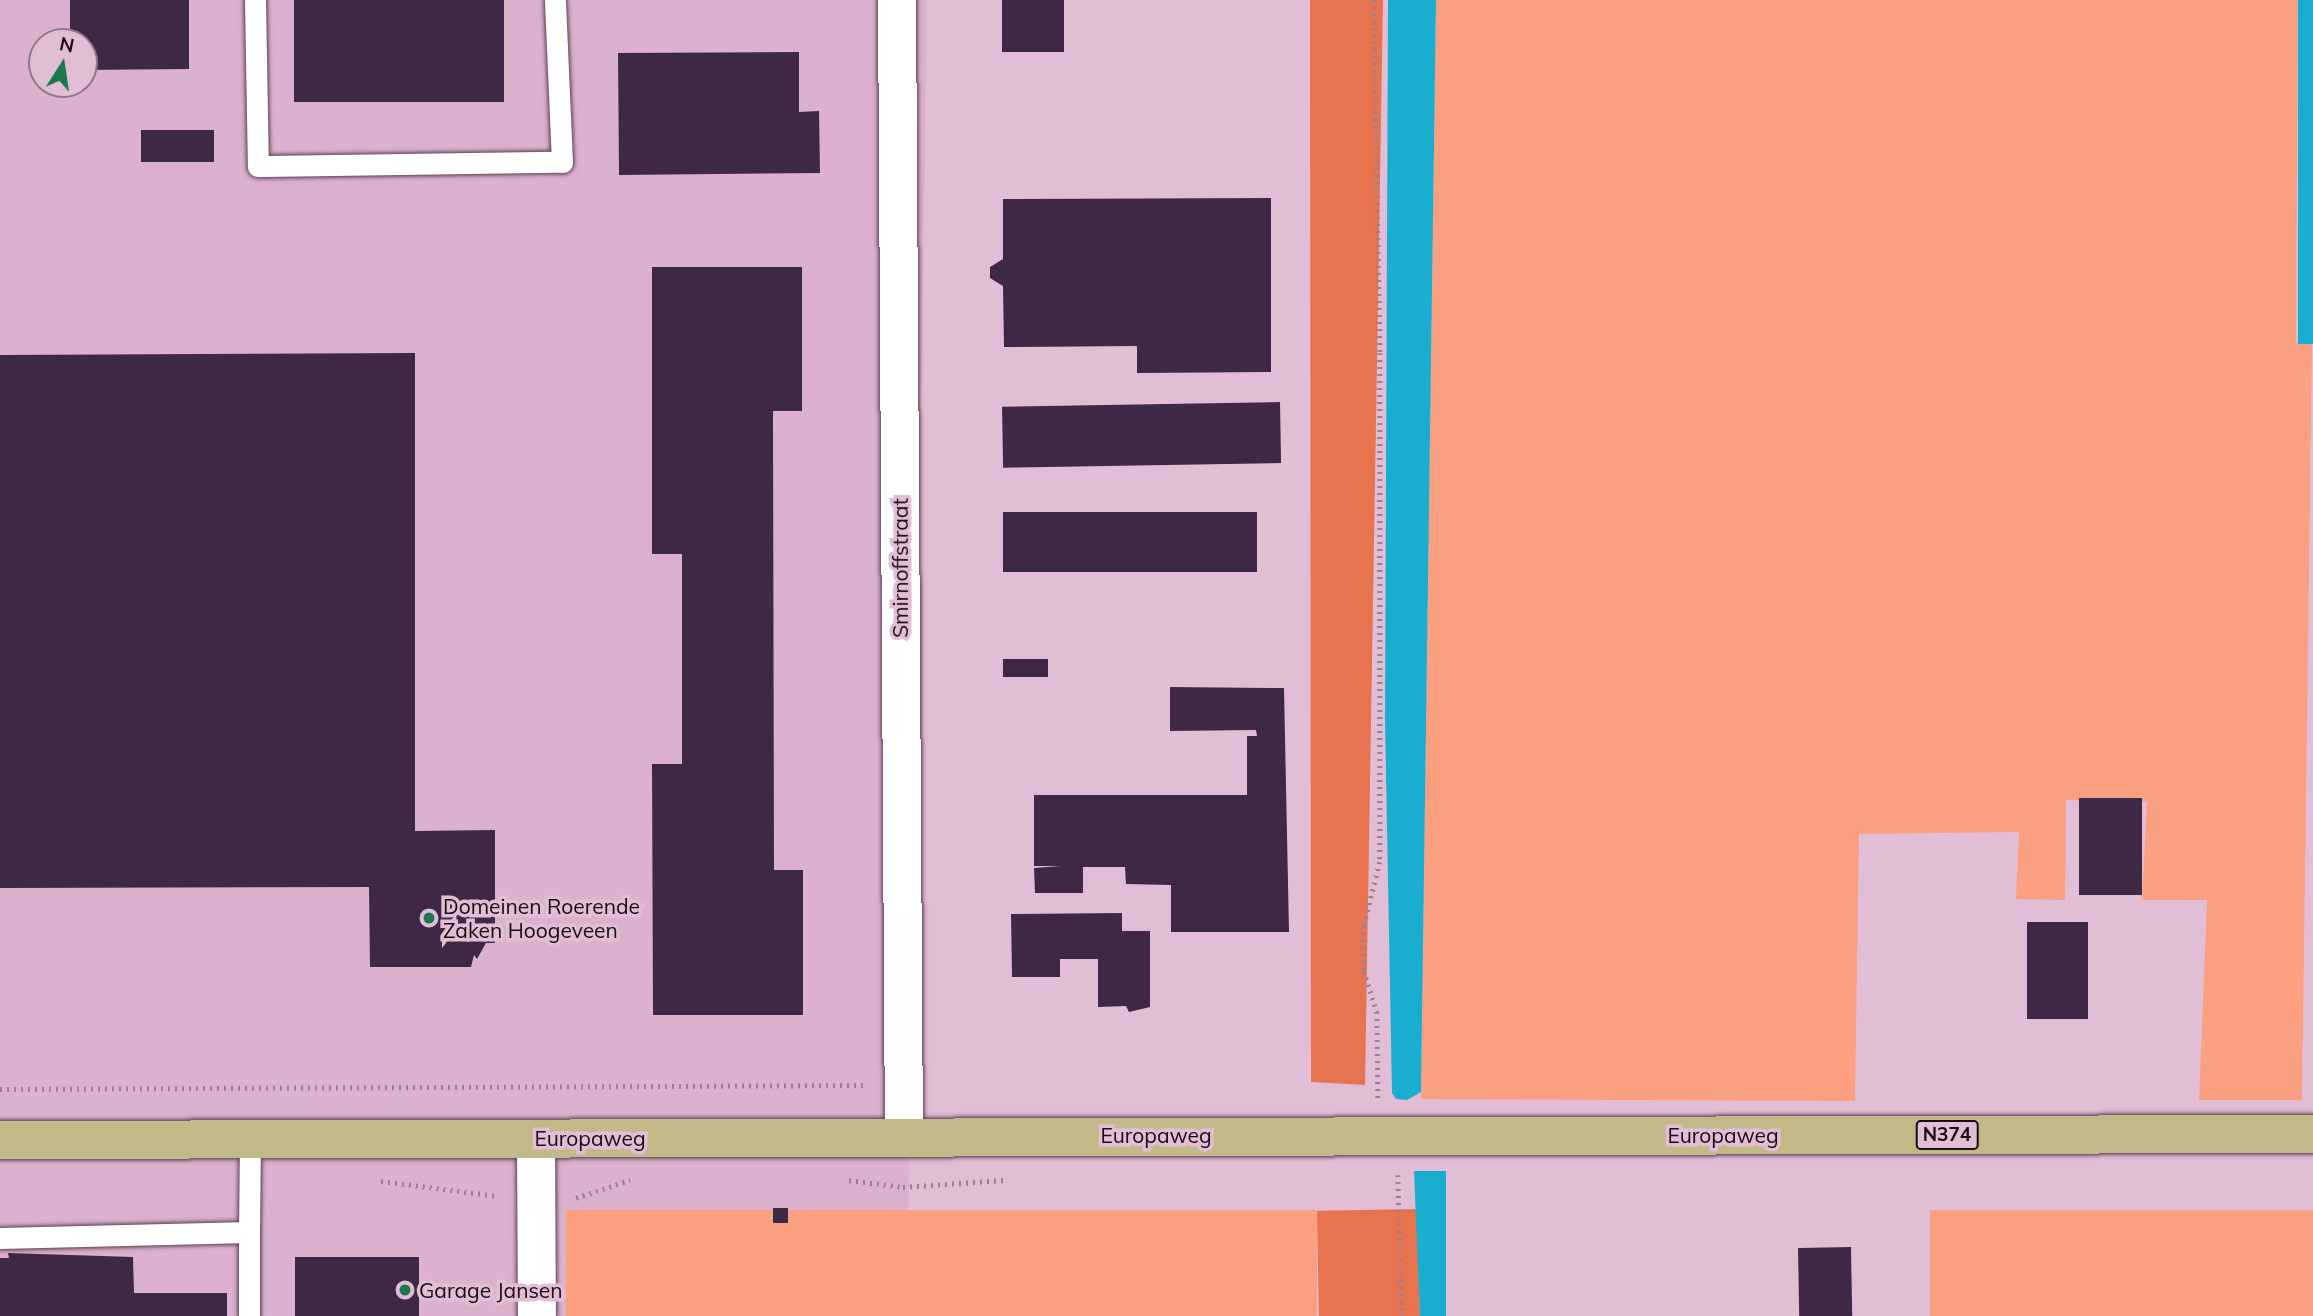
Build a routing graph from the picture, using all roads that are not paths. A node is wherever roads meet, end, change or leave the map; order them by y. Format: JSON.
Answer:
{"nodes":[{"id":1,"x":255,"y":0,"type":"edge"},
{"id":2,"x":555,"y":0,"type":"edge"},
{"id":3,"x":897,"y":0,"type":"edge"},
{"id":4,"x":2313,"y":1134,"type":"edge"},
{"id":5,"x":904,"y":1136,"type":"junction"},
{"id":6,"x":250,"y":1139,"type":"junction"},
{"id":7,"x":536,"y":1139,"type":"junction"},
{"id":8,"x":0,"y":1140,"type":"edge"},
{"id":9,"x":249,"y":1232,"type":"junction"},
{"id":10,"x":0,"y":1238,"type":"edge"},
{"id":11,"x":249,"y":1316,"type":"edge"},
{"id":12,"x":537,"y":1316,"type":"edge"}],
"edges":[{"from":1,"to":2,"type":"lane"},
{"from":3,"to":5,"type":"street","name":"Smirnoffstraat"},
{"from":4,"to":5,"type":"main road","name":"Europaweg","number":"N374"},
{"from":5,"to":7,"type":"main road","name":"Europaweg"},
{"from":6,"to":7,"type":"main road","name":"Europaweg"},
{"from":6,"to":8,"type":"main road","name":"Europaweg"},
{"from":6,"to":9,"type":"lane"},
{"from":7,"to":12,"type":"street"},
{"from":9,"to":10,"type":"lane"},
{"from":9,"to":11,"type":"lane"}]}
